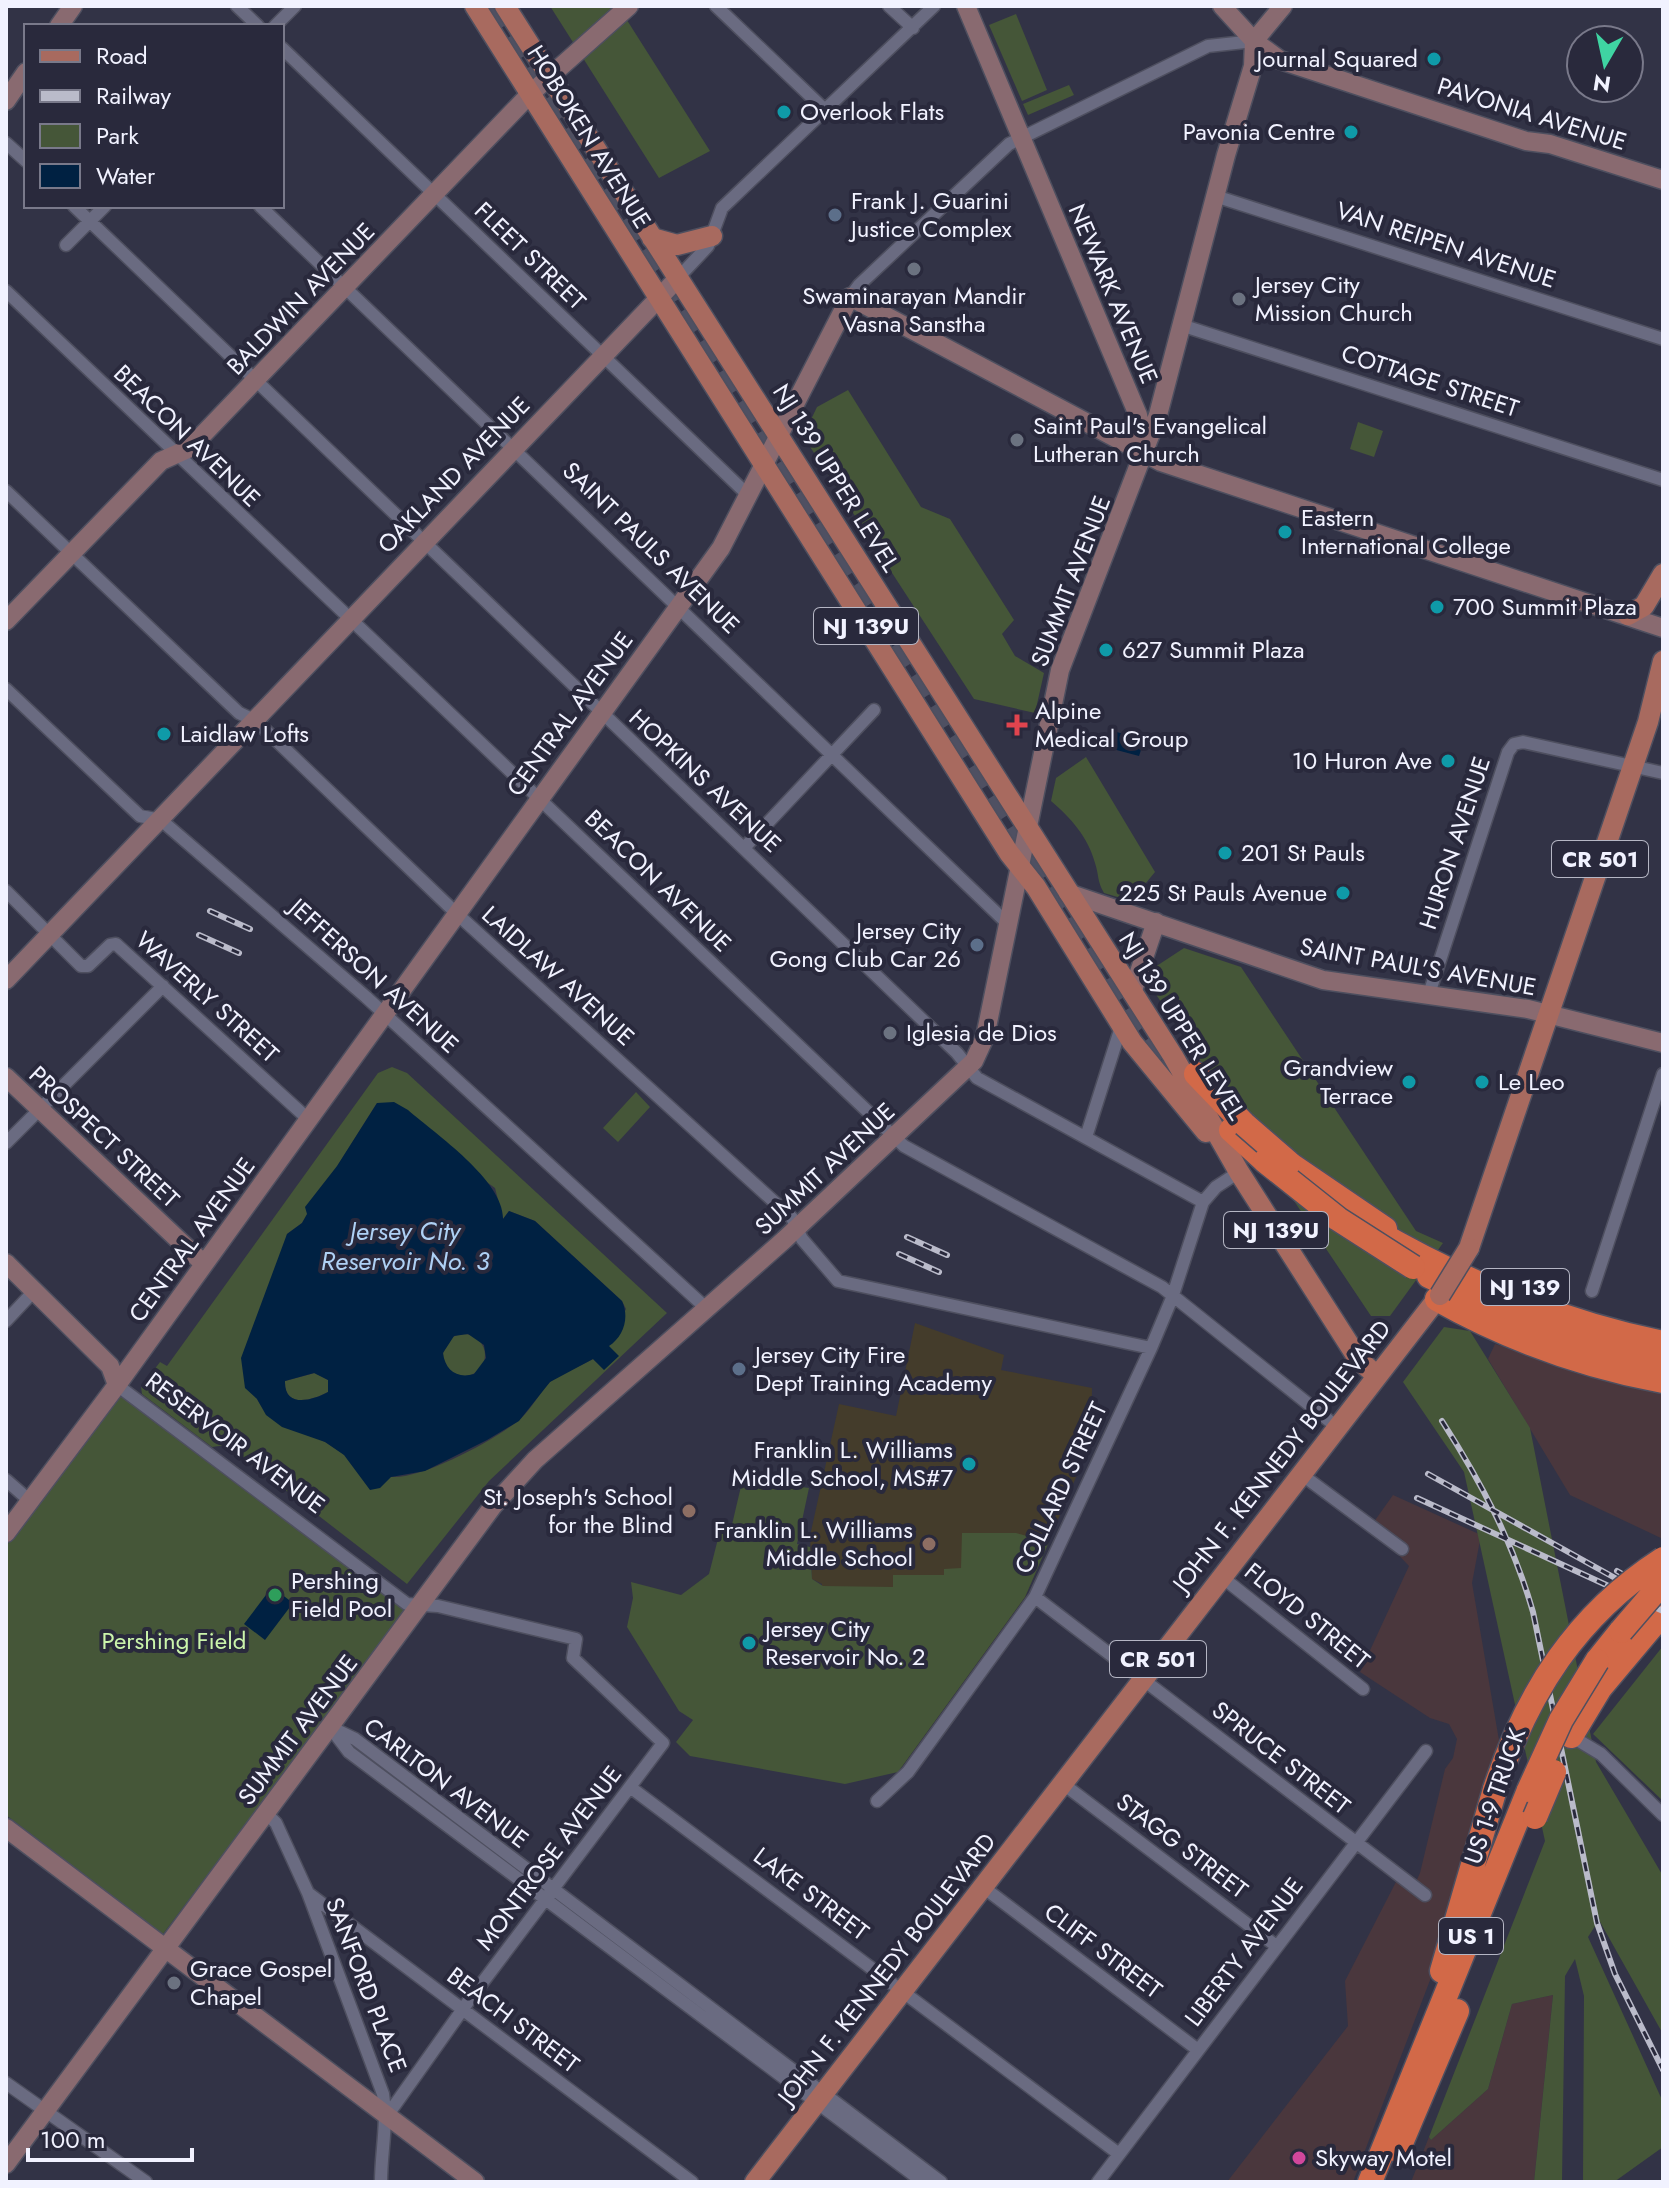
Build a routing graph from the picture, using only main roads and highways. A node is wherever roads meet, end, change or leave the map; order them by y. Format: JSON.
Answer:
{"nodes":[{"id":1,"x":475,"y":6,"type":"edge"},
{"id":2,"x":505,"y":6,"type":"edge"},
{"id":3,"x":615,"y":179,"type":"joint"},
{"id":4,"x":712,"y":236,"type":"road end"},
{"id":5,"x":652,"y":238,"type":"junction"},
{"id":6,"x":659,"y":297,"type":"joint"},
{"id":7,"x":1663,"y":574,"type":"edge"},
{"id":8,"x":1628,"y":615,"type":"road end"},
{"id":9,"x":1663,"y":661,"type":"edge"},
{"id":10,"x":1196,"y":1074,"type":"dead end"},
{"id":11,"x":1238,"y":1127,"type":"junction"},
{"id":12,"x":1239,"y":1172,"type":"junction"},
{"id":13,"x":1403,"y":1249,"type":"junction"},
{"id":14,"x":1438,"y":1297,"type":"junction"},
{"id":15,"x":1663,"y":1328,"type":"edge"},
{"id":16,"x":1663,"y":1343,"type":"edge"},
{"id":17,"x":1601,"y":1345,"type":"junction"},
{"id":18,"x":1663,"y":1360,"type":"edge"},
{"id":19,"x":1376,"y":1375,"type":"junction"},
{"id":20,"x":1663,"y":1378,"type":"edge"},
{"id":21,"x":1663,"y":1559,"type":"edge"},
{"id":22,"x":1663,"y":1582,"type":"edge"},
{"id":23,"x":1663,"y":1615,"type":"edge"},
{"id":24,"x":1628,"y":1636,"type":"junction"},
{"id":25,"x":1603,"y":1669,"type":"junction"},
{"id":26,"x":1410,"y":2081,"type":"junction"},
{"id":27,"x":755,"y":2182,"type":"edge"},
{"id":28,"x":1370,"y":2182,"type":"edge"},
{"id":29,"x":1385,"y":2182,"type":"edge"}],
"edges":[{"from":1,"to":6,"type":"main road","name":"HOBOKEN AVENUE","number":"NJ 139U"},
{"from":2,"to":3,"type":"main road","name":"HOBOKEN AVENUE","number":"NJ 139U"},
{"from":3,"to":5,"type":"main road","name":"NJ 139 UPPER LEVEL","number":"NJ 139U"},
{"from":4,"to":5,"type":"main road"},
{"from":5,"to":12,"type":"main road","name":"NJ 139 UPPER LEVEL","number":"NJ 139U"},
{"from":6,"to":12,"type":"main road","name":"NJ 139 UPPER LEVEL","number":"NJ 139U"},
{"from":7,"to":8,"type":"main road"},
{"from":9,"to":14,"type":"main road","name":"JOHN F. KENNEDY BOULEVARD","number":"CR 501","bridge":true},
{"from":10,"to":11,"type":"highway","number":"NJ 139"},
{"from":11,"to":13,"type":"highway","number":"NJ 139","bridge":true},
{"from":11,"to":13,"type":"highway","number":"NJ 139","bridge":true},
{"from":12,"to":19,"type":"main road","name":"NJ 139 UPPER LEVEL","number":"NJ 139U"},
{"from":13,"to":15,"type":"highway","number":"NJ 139"},
{"from":13,"to":16,"type":"highway"},
{"from":13,"to":17,"type":"highway","number":"NJ 139"},
{"from":14,"to":19,"type":"main road","name":"JOHN F. KENNEDY BOULEVARD","number":"CR 501"},
{"from":14,"to":20,"type":"highway"},
{"from":17,"to":18,"type":"highway","number":"NJ 139"},
{"from":17,"to":20,"type":"highway"},
{"from":19,"to":27,"type":"main road","name":"JOHN F. KENNEDY BOULEVARD","number":"CR 501"},
{"from":21,"to":26,"type":"highway","name":"US 1-9 TRUCK","bridge":true},
{"from":22,"to":24,"type":"highway","number":"US 1","bridge":true},
{"from":23,"to":24,"type":"highway"},
{"from":24,"to":25,"type":"highway","number":"US 1"},
{"from":25,"to":26,"type":"highway","number":"US 1","bridge":true},
{"from":25,"to":29,"type":"highway","number":"US 1","bridge":true},
{"from":26,"to":28,"type":"highway","number":"US 1"}]}
